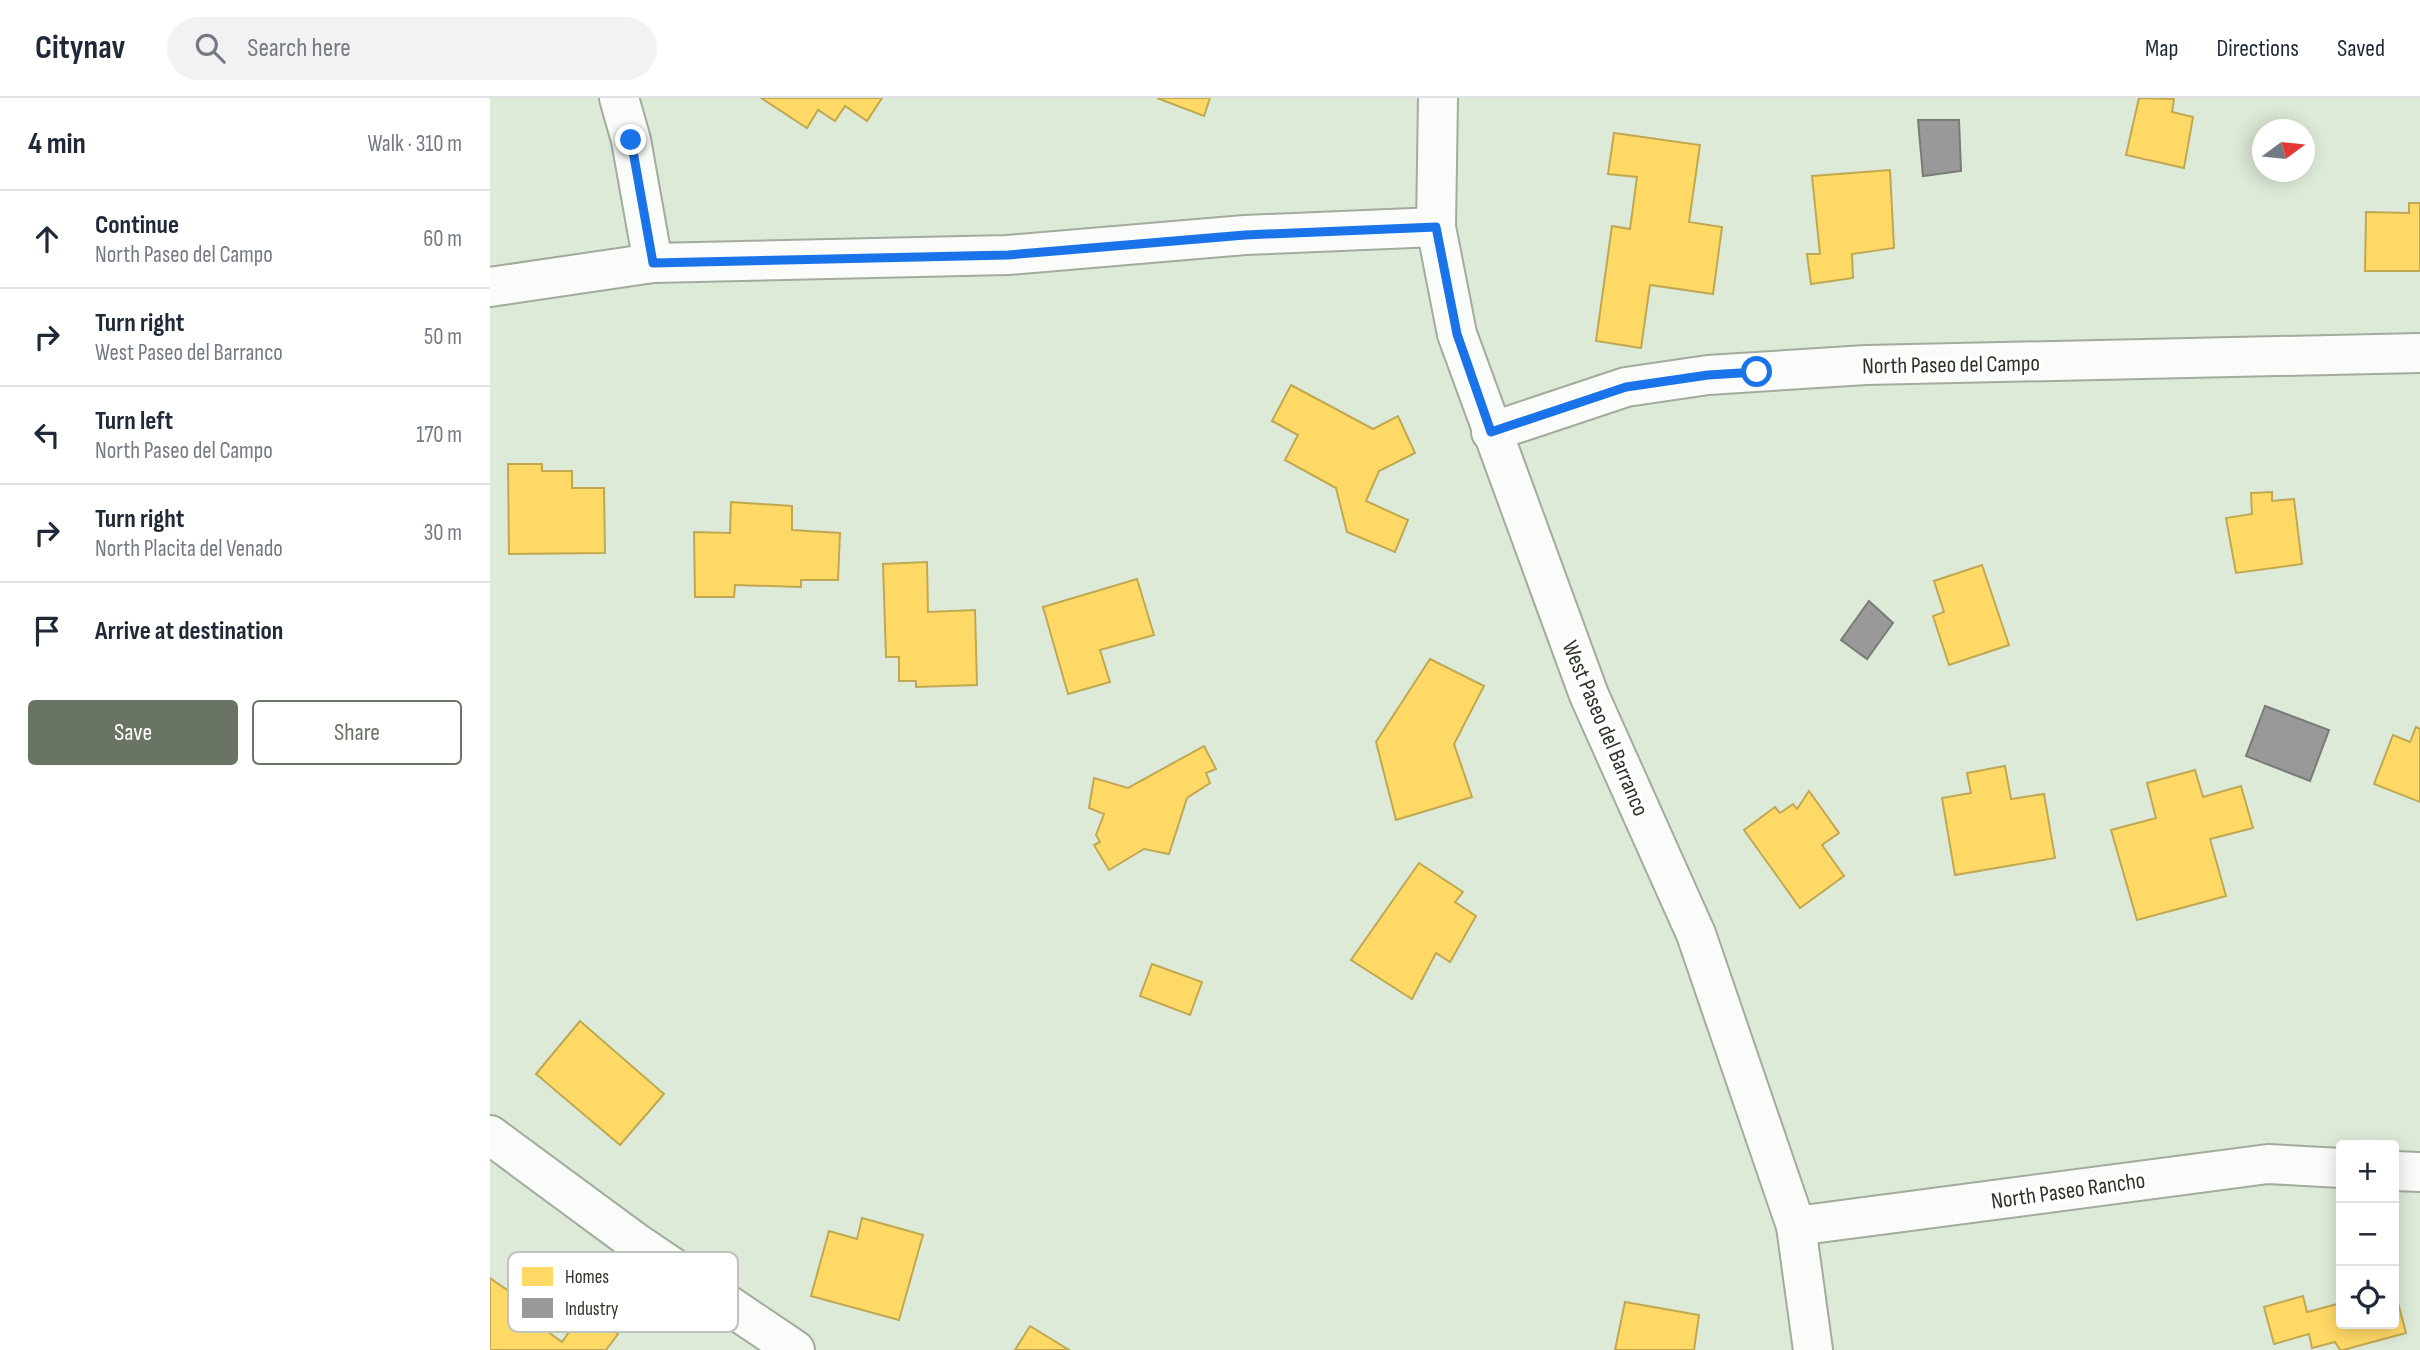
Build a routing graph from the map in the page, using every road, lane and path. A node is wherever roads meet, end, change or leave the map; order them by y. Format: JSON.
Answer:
{"nodes":[{"id":1,"x":619,"y":98,"type":"edge"},
{"id":2,"x":1438,"y":98,"type":"edge"},
{"id":3,"x":1436,"y":227,"type":"junction"},
{"id":4,"x":653,"y":263,"type":"junction"},
{"id":5,"x":490,"y":287,"type":"edge"},
{"id":6,"x":2420,"y":353,"type":"edge"},
{"id":7,"x":1491,"y":432,"type":"junction"},
{"id":8,"x":490,"y":1135,"type":"edge"},
{"id":9,"x":2336,"y":1168,"type":"edge"},
{"id":10,"x":2399,"y":1171,"type":"edge"},
{"id":11,"x":2420,"y":1172,"type":"edge"},
{"id":12,"x":1796,"y":1226,"type":"junction"},
{"id":13,"x":650,"y":1252,"type":"edge"},
{"id":14,"x":738,"y":1312,"type":"edge"},
{"id":15,"x":794,"y":1350,"type":"edge"},
{"id":16,"x":1813,"y":1350,"type":"edge"}],
"edges":[{"from":1,"to":4,"type":"street"},
{"from":2,"to":3,"type":"street","name":"West Paseo del Barranco"},
{"from":3,"to":4,"type":"street"},
{"from":3,"to":7,"type":"street","name":"West Paseo del Barranco"},
{"from":4,"to":5,"type":"street"},
{"from":6,"to":7,"type":"street","name":"North Paseo del Campo"},
{"from":7,"to":12,"type":"street","name":"West Paseo del Barranco"},
{"from":8,"to":13,"type":"street"},
{"from":9,"to":12,"type":"street","name":"North Paseo Rancho"},
{"from":10,"to":11,"type":"street"},
{"from":12,"to":16,"type":"street","name":"West Paseo del Barranco"},
{"from":14,"to":15,"type":"street"}]}
